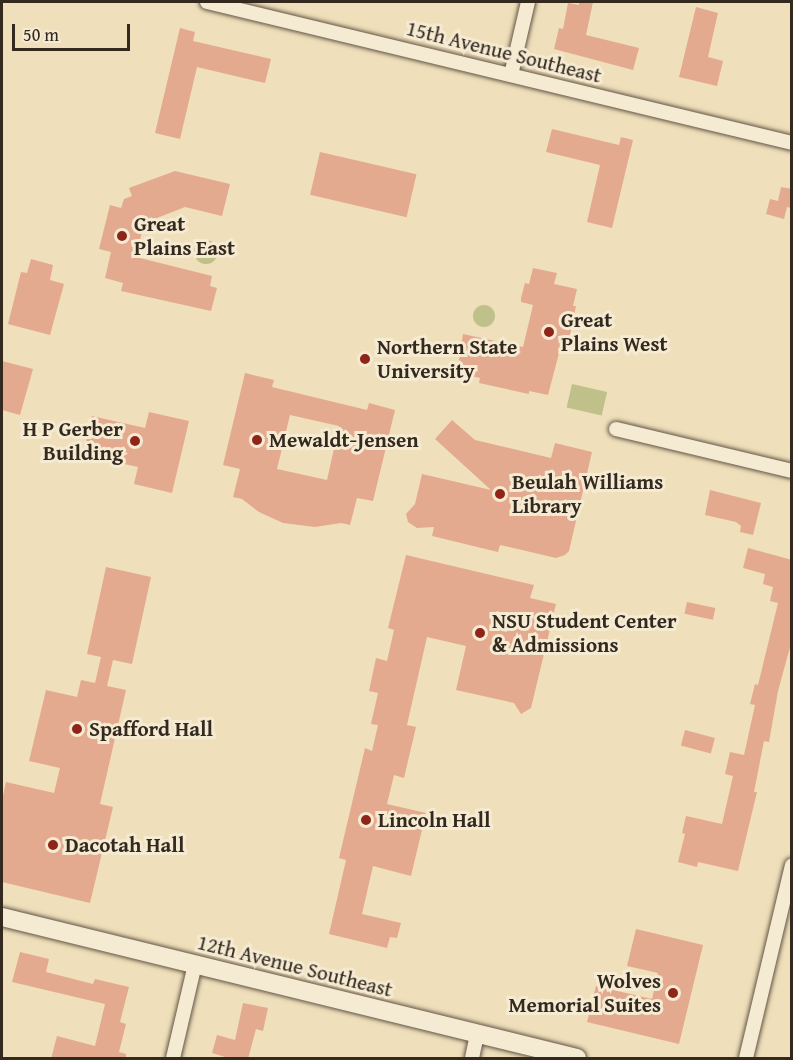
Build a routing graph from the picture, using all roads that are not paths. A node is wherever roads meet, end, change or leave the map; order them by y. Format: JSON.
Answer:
{"nodes":[{"id":1,"x":207,"y":2,"type":"edge"},
{"id":2,"x":528,"y":2,"type":"edge"},
{"id":3,"x":511,"y":75,"type":"junction"},
{"id":4,"x":792,"y":143,"type":"edge"},
{"id":5,"x":616,"y":429,"type":"dead end"},
{"id":6,"x":792,"y":471,"type":"edge"},
{"id":7,"x":792,"y":865,"type":"edge"},
{"id":8,"x":2,"y":917,"type":"edge"},
{"id":9,"x":195,"y":964,"type":"junction"},
{"id":10,"x":477,"y":1035,"type":"junction"},
{"id":11,"x":173,"y":1059,"type":"edge"},
{"id":12,"x":472,"y":1059,"type":"edge"},
{"id":13,"x":577,"y":1059,"type":"edge"},
{"id":14,"x":746,"y":1059,"type":"edge"}],
"edges":[{"from":1,"to":3,"type":"street","name":"15th Avenue Southeast"},
{"from":2,"to":3,"type":"street"},
{"from":3,"to":4,"type":"street","name":"15th Avenue Southeast"},
{"from":5,"to":6,"type":"street"},
{"from":7,"to":14,"type":"street"},
{"from":8,"to":9,"type":"street","name":"12th Avenue Southeast"},
{"from":9,"to":10,"type":"street","name":"12th Avenue Southeast"},
{"from":9,"to":11,"type":"street"},
{"from":10,"to":12,"type":"street"},
{"from":10,"to":13,"type":"street","name":"12th Avenue Southeast"}]}
